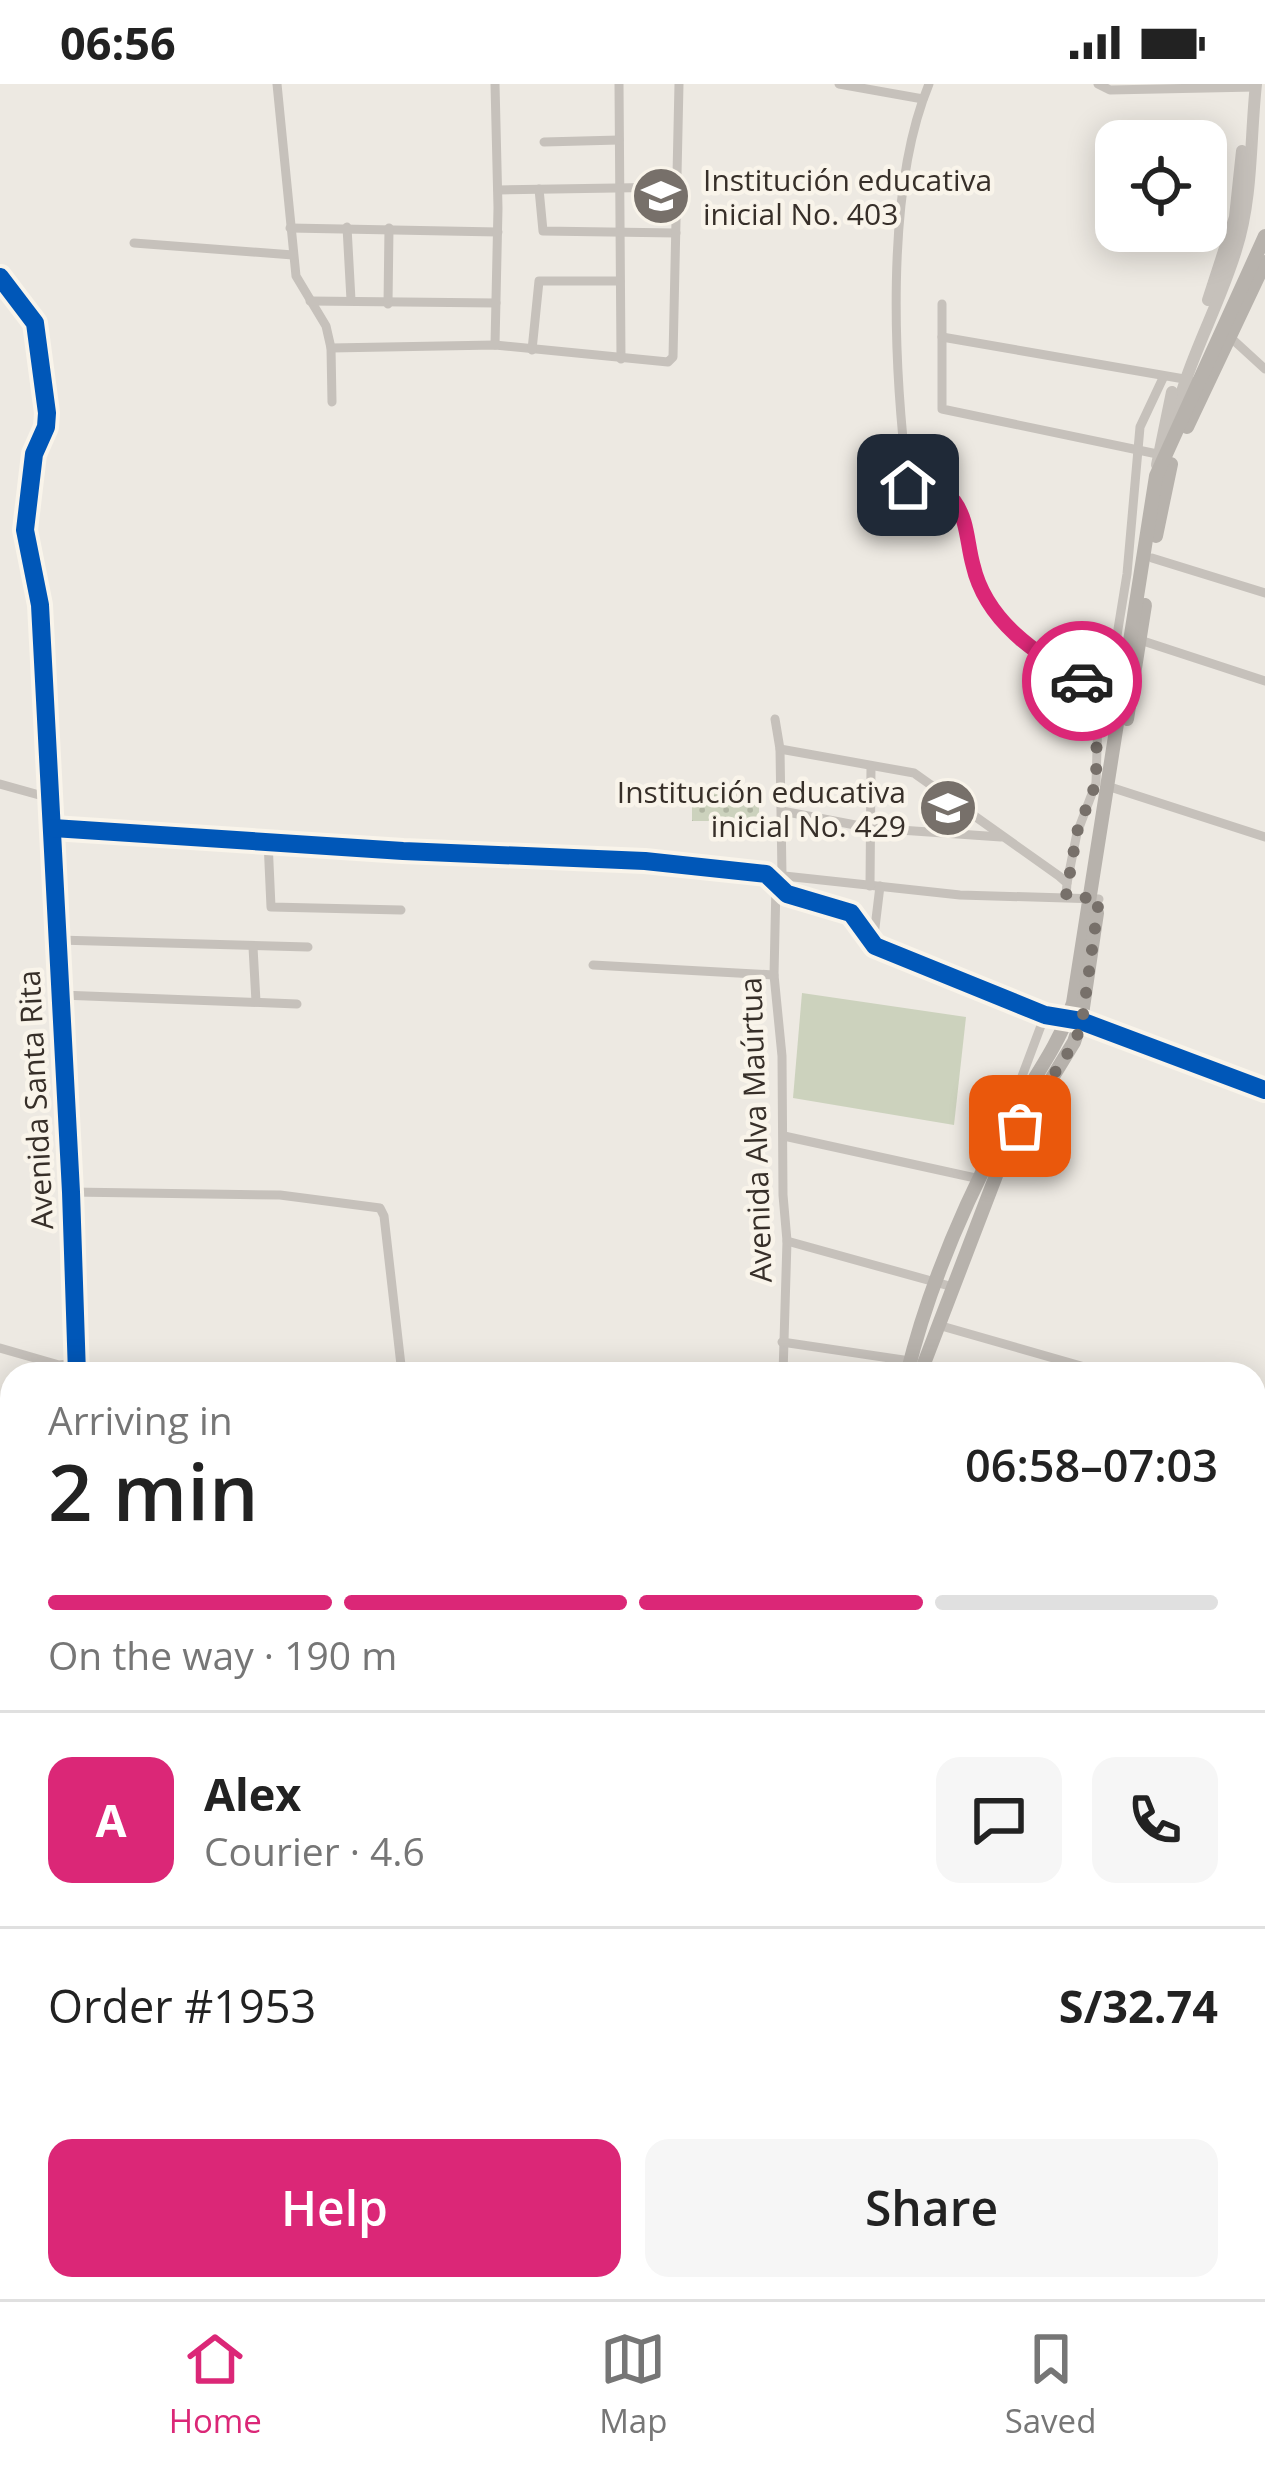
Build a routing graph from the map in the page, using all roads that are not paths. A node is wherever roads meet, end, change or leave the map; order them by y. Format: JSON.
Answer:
{"nodes":[{"id":1,"x":277,"y":84,"type":"edge"},
{"id":2,"x":495,"y":84,"type":"edge"},
{"id":3,"x":619,"y":84,"type":"edge"},
{"id":4,"x":679,"y":84,"type":"edge"},
{"id":5,"x":839,"y":84,"type":"edge"},
{"id":6,"x":928,"y":84,"type":"edge"},
{"id":7,"x":1098,"y":84,"type":"edge"},
{"id":8,"x":1251,"y":86,"type":"edge"},
{"id":9,"x":923,"y":99,"type":"junction"},
{"id":10,"x":619,"y":140,"type":"junction"},
{"id":11,"x":544,"y":142,"type":"dead end"},
{"id":12,"x":1245,"y":164,"type":"junction"},
{"id":13,"x":1265,"y":168,"type":"edge"},
{"id":14,"x":677,"y":187,"type":"junction"},
{"id":15,"x":621,"y":188,"type":"junction"},
{"id":16,"x":539,"y":189,"type":"junction"},
{"id":17,"x":498,"y":190,"type":"junction"},
{"id":18,"x":347,"y":227,"type":"junction"},
{"id":19,"x":290,"y":228,"type":"junction"},
{"id":20,"x":389,"y":228,"type":"junction"},
{"id":21,"x":498,"y":232,"type":"junction"},
{"id":22,"x":676,"y":233,"type":"junction"},
{"id":23,"x":621,"y":234,"type":"junction"},
{"id":24,"x":1265,"y":236,"type":"edge"},
{"id":25,"x":134,"y":243,"type":"dead end"},
{"id":26,"x":293,"y":254,"type":"junction"},
{"id":27,"x":1264,"y":268,"type":"edge"},
{"id":28,"x":0,"y":277,"type":"edge"},
{"id":29,"x":620,"y":281,"type":"junction"},
{"id":30,"x":310,"y":301,"type":"junction"},
{"id":31,"x":351,"y":301,"type":"junction"},
{"id":32,"x":496,"y":303,"type":"junction"},
{"id":33,"x":388,"y":304,"type":"junction"},
{"id":34,"x":942,"y":304,"type":"dead end"},
{"id":35,"x":942,"y":337,"type":"junction"},
{"id":36,"x":1230,"y":337,"type":"junction"},
{"id":37,"x":495,"y":345,"type":"junction"},
{"id":38,"x":331,"y":348,"type":"junction"},
{"id":39,"x":532,"y":350,"type":"junction"},
{"id":40,"x":621,"y":358,"type":"junction"},
{"id":41,"x":1265,"y":369,"type":"edge"},
{"id":42,"x":1186,"y":380,"type":"junction"},
{"id":43,"x":332,"y":402,"type":"dead end"},
{"id":44,"x":1137,"y":451,"type":"junction"},
{"id":45,"x":1166,"y":452,"type":"junction"},
{"id":46,"x":1161,"y":476,"type":"junction"},
{"id":47,"x":1152,"y":558,"type":"junction"},
{"id":48,"x":1265,"y":593,"type":"edge"},
{"id":49,"x":1140,"y":640,"type":"junction"},
{"id":50,"x":1265,"y":681,"type":"edge"},
{"id":51,"x":1102,"y":694,"type":"junction"},
{"id":52,"x":775,"y":719,"type":"dead end"},
{"id":53,"x":780,"y":749,"type":"junction"},
{"id":54,"x":872,"y":766,"type":"junction"},
{"id":55,"x":0,"y":784,"type":"edge"},
{"id":56,"x":1112,"y":788,"type":"junction"},
{"id":57,"x":50,"y":798,"type":"junction"},
{"id":58,"x":782,"y":811,"type":"junction"},
{"id":59,"x":53,"y":828,"type":"junction"},
{"id":60,"x":871,"y":828,"type":"junction"},
{"id":61,"x":1264,"y":834,"type":"edge"},
{"id":62,"x":1006,"y":838,"type":"junction"},
{"id":63,"x":268,"y":842,"type":"junction"},
{"id":64,"x":779,"y":880,"type":"junction"},
{"id":65,"x":1066,"y":883,"type":"junction"},
{"id":66,"x":875,"y":886,"type":"junction"},
{"id":67,"x":1066,"y":896,"type":"junction"},
{"id":68,"x":1095,"y":898,"type":"junction"},
{"id":69,"x":401,"y":910,"type":"dead end"},
{"id":70,"x":58,"y":940,"type":"junction"},
{"id":71,"x":873,"y":944,"type":"junction"},
{"id":72,"x":308,"y":946,"type":"dead end"},
{"id":73,"x":253,"y":947,"type":"junction"},
{"id":74,"x":593,"y":965,"type":"dead end"},
{"id":75,"x":774,"y":975,"type":"junction"},
{"id":76,"x":61,"y":995,"type":"junction"},
{"id":77,"x":256,"y":1002,"type":"junction"},
{"id":78,"x":297,"y":1004,"type":"dead end"},
{"id":79,"x":1046,"y":1015,"type":"junction"},
{"id":80,"x":1075,"y":1020,"type":"junction"},
{"id":81,"x":1265,"y":1090,"type":"edge"},
{"id":82,"x":1004,"y":1129,"type":"junction"},
{"id":83,"x":784,"y":1136,"type":"junction"},
{"id":84,"x":980,"y":1179,"type":"junction"},
{"id":85,"x":71,"y":1192,"type":"junction"},
{"id":86,"x":787,"y":1241,"type":"junction"},
{"id":87,"x":945,"y":1284,"type":"junction"},
{"id":88,"x":938,"y":1325,"type":"junction"},
{"id":89,"x":782,"y":1342,"type":"junction"},
{"id":90,"x":0,"y":1348,"type":"edge"},
{"id":91,"x":52,"y":1362,"type":"edge"},
{"id":92,"x":76,"y":1362,"type":"edge"},
{"id":93,"x":401,"y":1362,"type":"edge"},
{"id":94,"x":783,"y":1362,"type":"edge"},
{"id":95,"x":876,"y":1362,"type":"edge"},
{"id":96,"x":916,"y":1362,"type":"edge"},
{"id":97,"x":917,"y":1362,"type":"edge"},
{"id":98,"x":1067,"y":1362,"type":"edge"}],
"edges":[{"from":1,"to":19,"type":"street"},
{"from":2,"to":17,"type":"street"},
{"from":3,"to":10,"type":"street"},
{"from":4,"to":14,"type":"street"},
{"from":5,"to":9,"type":"street"},
{"from":6,"to":9,"type":"street"},
{"from":7,"to":8,"type":"street"},
{"from":8,"to":12,"type":"street"},
{"from":9,"to":51,"type":"street"},
{"from":10,"to":11,"type":"street"},
{"from":10,"to":15,"type":"street"},
{"from":12,"to":13,"type":"street"},
{"from":12,"to":42,"type":"street"},
{"from":14,"to":15,"type":"street"},
{"from":14,"to":22,"type":"street"},
{"from":15,"to":16,"type":"street"},
{"from":15,"to":23,"type":"street"},
{"from":16,"to":17,"type":"street"},
{"from":16,"to":23,"type":"street"},
{"from":17,"to":21,"type":"street"},
{"from":18,"to":19,"type":"street"},
{"from":18,"to":20,"type":"street"},
{"from":18,"to":31,"type":"street"},
{"from":19,"to":26,"type":"street"},
{"from":20,"to":21,"type":"street"},
{"from":20,"to":33,"type":"street"},
{"from":21,"to":32,"type":"street"},
{"from":22,"to":23,"type":"street"},
{"from":22,"to":40,"type":"street"},
{"from":23,"to":29,"type":"street"},
{"from":24,"to":42,"type":"main road"},
{"from":25,"to":26,"type":"street"},
{"from":26,"to":30,"type":"street"},
{"from":27,"to":36,"type":"main road"},
{"from":28,"to":57,"type":"street","name":"Avenida Santa Rita"},
{"from":29,"to":39,"type":"street"},
{"from":29,"to":40,"type":"street"},
{"from":30,"to":31,"type":"street"},
{"from":30,"to":38,"type":"street"},
{"from":31,"to":33,"type":"street"},
{"from":32,"to":33,"type":"street"},
{"from":32,"to":37,"type":"street"},
{"from":34,"to":35,"type":"street"},
{"from":35,"to":42,"type":"street"},
{"from":35,"to":44,"type":"street"},
{"from":36,"to":41,"type":"street"},
{"from":36,"to":42,"type":"main road"},
{"from":37,"to":38,"type":"street"},
{"from":37,"to":39,"type":"street"},
{"from":38,"to":43,"type":"street"},
{"from":39,"to":40,"type":"street"},
{"from":42,"to":44,"type":"street"},
{"from":42,"to":45,"type":"main road"},
{"from":42,"to":46,"type":"main road"},
{"from":44,"to":45,"type":"street"},
{"from":44,"to":51,"type":"street"},
{"from":45,"to":46,"type":"main road"},
{"from":46,"to":47,"type":"main road"},
{"from":46,"to":56,"type":"main road"},
{"from":47,"to":48,"type":"street"},
{"from":47,"to":49,"type":"main road"},
{"from":49,"to":50,"type":"street"},
{"from":49,"to":56,"type":"main road"},
{"from":51,"to":65,"type":"street"},
{"from":52,"to":53,"type":"street","name":"Avenida Alva Maúrtua"},
{"from":53,"to":54,"type":"street"},
{"from":53,"to":58,"type":"street","name":"Avenida Alva Maúrtua"},
{"from":54,"to":60,"type":"street"},
{"from":54,"to":62,"type":"street"},
{"from":55,"to":57,"type":"street"},
{"from":56,"to":61,"type":"street"},
{"from":56,"to":68,"type":"main road"},
{"from":57,"to":59,"type":"street","name":"Avenida Santa Rita"},
{"from":58,"to":60,"type":"street"},
{"from":58,"to":64,"type":"street","name":"Avenida Alva Maúrtua"},
{"from":59,"to":63,"type":"street"},
{"from":59,"to":70,"type":"street","name":"Avenida Santa Rita"},
{"from":60,"to":62,"type":"street"},
{"from":60,"to":66,"type":"street"},
{"from":62,"to":65,"type":"street"},
{"from":63,"to":64,"type":"street"},
{"from":63,"to":69,"type":"street"},
{"from":64,"to":66,"type":"street"},
{"from":64,"to":71,"type":"street"},
{"from":64,"to":75,"type":"street","name":"Avenida Alva Maúrtua"},
{"from":65,"to":67,"type":"street"},
{"from":66,"to":67,"type":"street"},
{"from":66,"to":71,"type":"street"},
{"from":67,"to":68,"type":"street"},
{"from":68,"to":80,"type":"main road"},
{"from":70,"to":73,"type":"street"},
{"from":70,"to":76,"type":"street","name":"Avenida Santa Rita"},
{"from":71,"to":79,"type":"street"},
{"from":72,"to":73,"type":"street"},
{"from":73,"to":77,"type":"street"},
{"from":74,"to":75,"type":"street"},
{"from":75,"to":83,"type":"street","name":"Avenida Alva Maúrtua"},
{"from":76,"to":77,"type":"street"},
{"from":76,"to":85,"type":"street","name":"Avenida Santa Rita"},
{"from":77,"to":78,"type":"street"},
{"from":79,"to":80,"type":"street"},
{"from":79,"to":82,"type":"street"},
{"from":80,"to":81,"type":"street"},
{"from":80,"to":82,"type":"main road"},
{"from":80,"to":87,"type":"main road"},
{"from":82,"to":84,"type":"main road"},
{"from":83,"to":84,"type":"street"},
{"from":83,"to":86,"type":"street","name":"Avenida Alva Maúrtua"},
{"from":84,"to":87,"type":"main road"},
{"from":85,"to":92,"type":"street","name":"Avenida Santa Rita"},
{"from":85,"to":93,"type":"street"},
{"from":86,"to":87,"type":"street"},
{"from":86,"to":89,"type":"street","name":"Avenida Alva Maúrtua"},
{"from":87,"to":88,"type":"main road"},
{"from":87,"to":96,"type":"main road"},
{"from":88,"to":97,"type":"main road"},
{"from":88,"to":98,"type":"street"},
{"from":89,"to":94,"type":"street","name":"Avenida Alva Maúrtua"},
{"from":89,"to":95,"type":"street"},
{"from":90,"to":91,"type":"street"}]}
